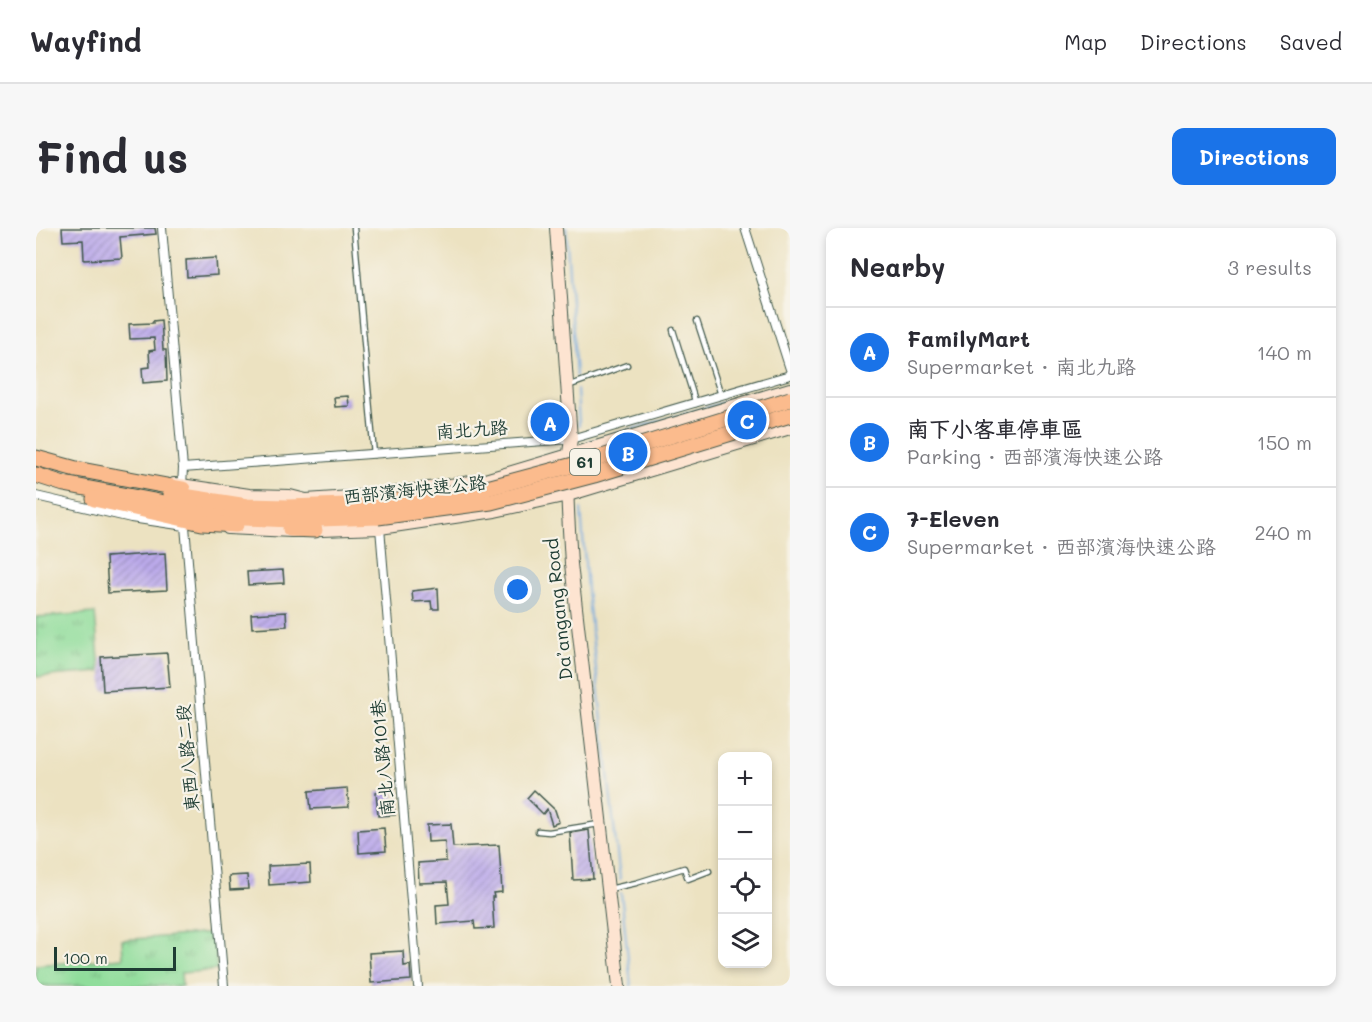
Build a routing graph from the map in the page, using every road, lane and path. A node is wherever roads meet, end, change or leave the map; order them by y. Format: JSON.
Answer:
{"nodes":[{"id":1,"x":162,"y":228,"type":"edge"},
{"id":2,"x":354,"y":228,"type":"edge"},
{"id":3,"x":556,"y":228,"type":"edge"},
{"id":4,"x":745,"y":228,"type":"edge"},
{"id":5,"x":697,"y":321,"type":"dead end"},
{"id":6,"x":673,"y":330,"type":"dead end"},
{"id":7,"x":627,"y":365,"type":"dead end"},
{"id":8,"x":790,"y":369,"type":"edge"},
{"id":9,"x":790,"y":375,"type":"edge"},
{"id":10,"x":568,"y":386,"type":"junction"},
{"id":11,"x":790,"y":389,"type":"edge"},
{"id":12,"x":721,"y":395,"type":"junction"},
{"id":13,"x":790,"y":399,"type":"edge"},
{"id":14,"x":696,"y":404,"type":"junction"},
{"id":15,"x":790,"y":414,"type":"edge"},
{"id":16,"x":790,"y":428,"type":"edge"},
{"id":17,"x":571,"y":439,"type":"junction"},
{"id":18,"x":36,"y":451,"type":"edge"},
{"id":19,"x":374,"y":454,"type":"junction"},
{"id":20,"x":568,"y":456,"type":"junction"},
{"id":21,"x":36,"y":458,"type":"edge"},
{"id":22,"x":36,"y":466,"type":"edge"},
{"id":23,"x":183,"y":468,"type":"junction"},
{"id":24,"x":36,"y":475,"type":"edge"},
{"id":25,"x":36,"y":485,"type":"edge"},
{"id":26,"x":182,"y":486,"type":"junction"},
{"id":27,"x":568,"y":495,"type":"junction"},
{"id":28,"x":36,"y":496,"type":"edge"},
{"id":29,"x":306,"y":500,"type":"junction"},
{"id":30,"x":246,"y":512,"type":"junction"},
{"id":31,"x":378,"y":516,"type":"junction"},
{"id":32,"x":185,"y":526,"type":"junction"},
{"id":33,"x":315,"y":530,"type":"junction"},
{"id":34,"x":601,"y":823,"type":"junction"},
{"id":35,"x":538,"y":831,"type":"dead end"},
{"id":36,"x":709,"y":871,"type":"dead end"},
{"id":37,"x":609,"y":889,"type":"junction"},
{"id":38,"x":224,"y":986,"type":"edge"},
{"id":39,"x":418,"y":986,"type":"edge"},
{"id":40,"x":619,"y":986,"type":"edge"}],
"edges":[{"from":1,"to":23,"type":"street"},
{"from":2,"to":19,"type":"lane"},
{"from":3,"to":10,"type":"street","name":"Da’angang Road"},
{"from":4,"to":8,"type":"street"},
{"from":5,"to":12,"type":"lane"},
{"from":6,"to":14,"type":"lane"},
{"from":7,"to":10,"type":"lane"},
{"from":9,"to":12,"type":"street","name":"南北九路"},
{"from":10,"to":17,"type":"street","name":"Da’angang Road"},
{"from":11,"to":20,"type":"street"},
{"from":12,"to":14,"type":"street","name":"南北九路"},
{"from":13,"to":31,"type":"highway","name":"西部濱海快速公路","number":"61","bridge":true},
{"from":14,"to":17,"type":"street","name":"南北九路"},
{"from":15,"to":31,"type":"highway","name":"西部濱海快速公路","number":"61","bridge":true},
{"from":16,"to":27,"type":"street"},
{"from":17,"to":19,"type":"street","name":"南北九路"},
{"from":17,"to":20,"type":"street","name":"Da’angang Road"},
{"from":18,"to":26,"type":"street"},
{"from":19,"to":23,"type":"street","name":"南北九路"},
{"from":20,"to":27,"type":"street","name":"Da’angang Road"},
{"from":20,"to":29,"type":"street"},
{"from":21,"to":29,"type":"highway"},
{"from":22,"to":30,"type":"highway","name":"西部濱海快速公路","number":"61"},
{"from":23,"to":26,"type":"street"},
{"from":24,"to":30,"type":"highway","name":"西部濱海快速公路","number":"61"},
{"from":25,"to":33,"type":"highway"},
{"from":26,"to":29,"type":"street"},
{"from":27,"to":31,"type":"street"},
{"from":27,"to":34,"type":"street","name":"Da’angang Road"},
{"from":28,"to":32,"type":"street"},
{"from":30,"to":31,"type":"highway","name":"西部濱海快速公路","number":"61"},
{"from":31,"to":33,"type":"street"},
{"from":31,"to":39,"type":"street","name":"南北八路101巷"},
{"from":32,"to":33,"type":"street"},
{"from":32,"to":38,"type":"street","name":"東西八路二段"},
{"from":34,"to":35,"type":"lane"},
{"from":34,"to":37,"type":"street","name":"Da’angang Road"},
{"from":36,"to":37,"type":"lane"},
{"from":37,"to":40,"type":"street","name":"Da’angang Road"}]}
